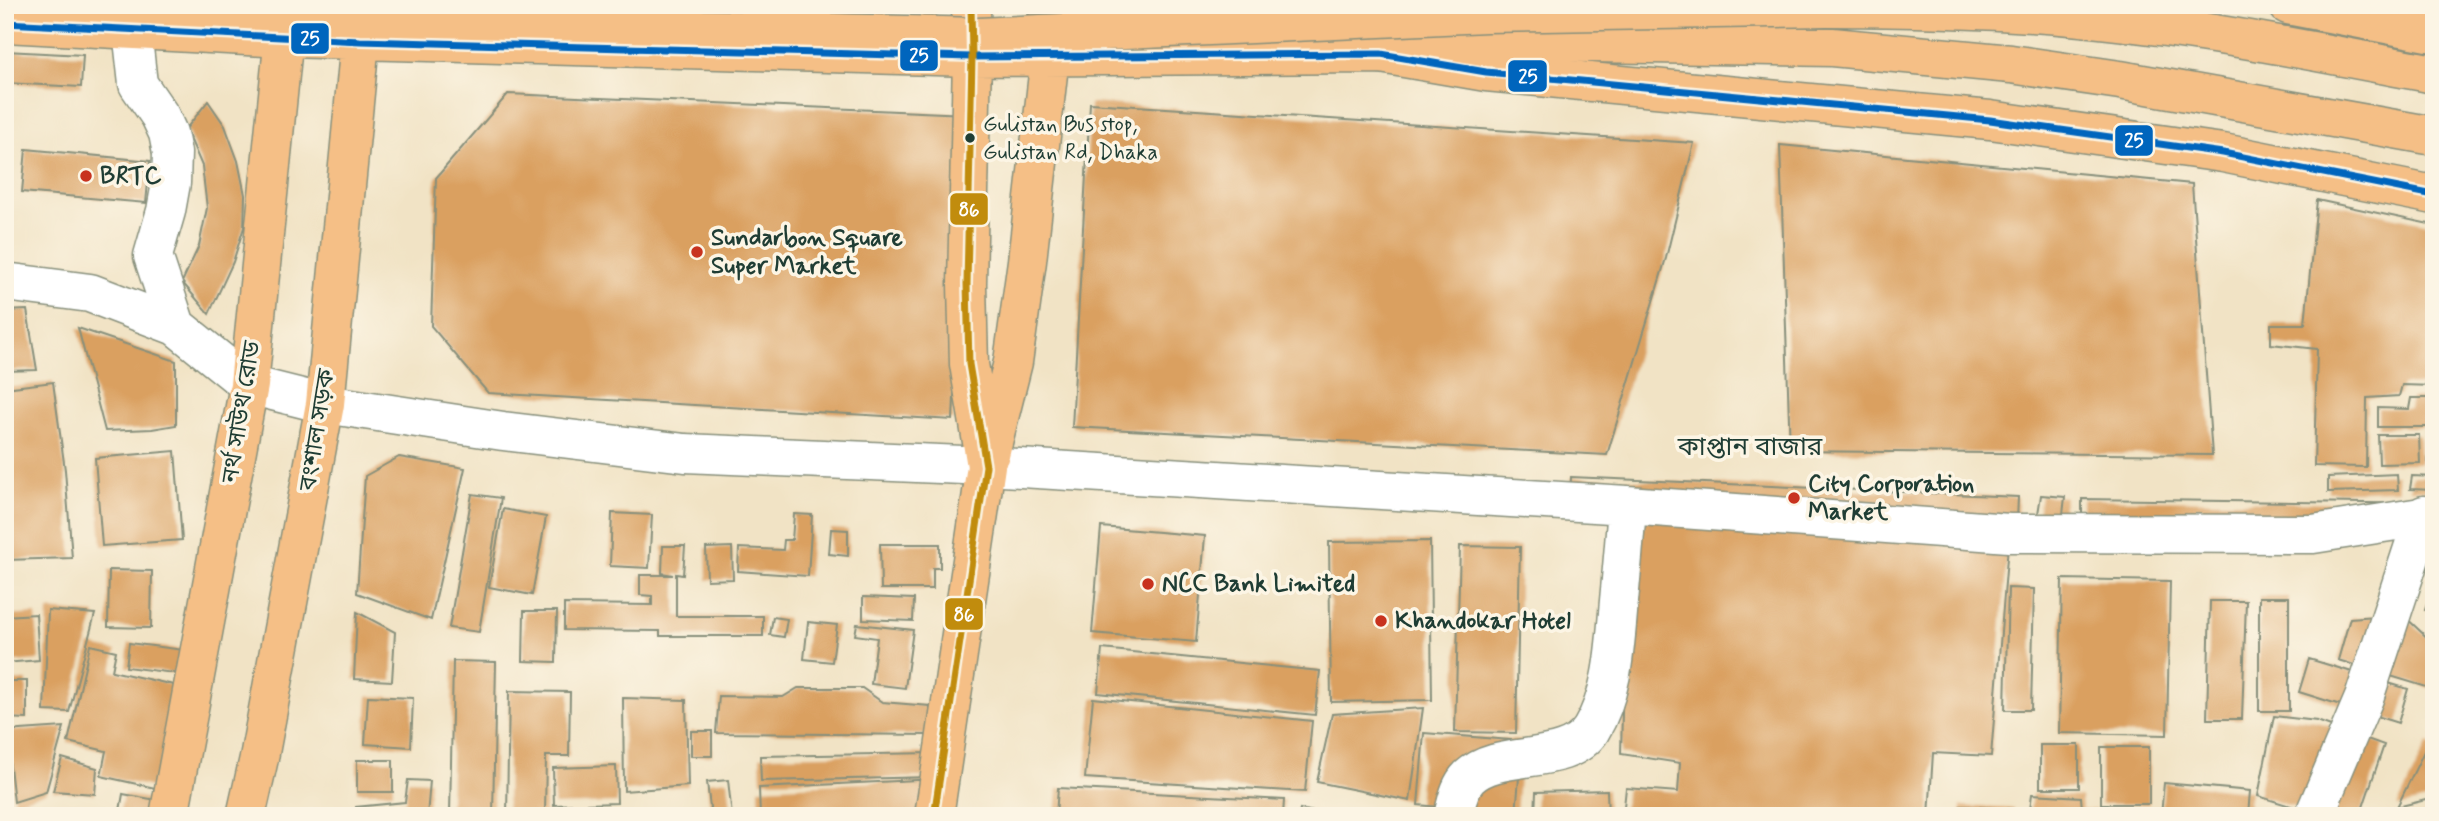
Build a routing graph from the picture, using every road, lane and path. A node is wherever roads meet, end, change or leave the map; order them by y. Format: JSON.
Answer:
{"nodes":[{"id":1,"x":28,"y":5,"type":"edge"},
{"id":2,"x":681,"y":5,"type":"edge"},
{"id":3,"x":971,"y":5,"type":"edge"},
{"id":4,"x":1048,"y":5,"type":"edge"},
{"id":5,"x":1143,"y":5,"type":"edge"},
{"id":6,"x":2287,"y":5,"type":"edge"},
{"id":7,"x":286,"y":22,"type":"edge"},
{"id":8,"x":5,"y":23,"type":"edge"},
{"id":9,"x":361,"y":23,"type":"edge"},
{"id":10,"x":132,"y":30,"type":"junction"},
{"id":11,"x":2434,"y":33,"type":"edge"},
{"id":12,"x":1381,"y":54,"type":"junction"},
{"id":13,"x":1050,"y":56,"type":"junction"},
{"id":14,"x":972,"y":57,"type":"junction"},
{"id":15,"x":2434,"y":74,"type":"edge"},
{"id":16,"x":2434,"y":136,"type":"edge"},
{"id":17,"x":2434,"y":195,"type":"edge"},
{"id":18,"x":5,"y":282,"type":"edge"},
{"id":19,"x":176,"y":326,"type":"junction"},
{"id":20,"x":249,"y":384,"type":"junction"},
{"id":21,"x":325,"y":404,"type":"junction"},
{"id":22,"x":986,"y":466,"type":"junction"},
{"id":23,"x":1628,"y":505,"type":"junction"},
{"id":24,"x":2429,"y":515,"type":"edge"},
{"id":25,"x":169,"y":816,"type":"edge"},
{"id":26,"x":246,"y":816,"type":"edge"},
{"id":27,"x":934,"y":816,"type":"edge"},
{"id":28,"x":1453,"y":816,"type":"edge"},
{"id":29,"x":2314,"y":816,"type":"edge"}],
"edges":[{"from":1,"to":15,"type":"main road","bridge":true},
{"from":2,"to":5,"type":"main road"},
{"from":3,"to":14,"type":"main road"},
{"from":4,"to":13,"type":"main road"},
{"from":6,"to":11,"type":"main road"},
{"from":7,"to":9,"type":"main road"},
{"from":7,"to":10,"type":"main road"},
{"from":7,"to":20,"type":"main road","name":"নর্থ সাউথ রোড"},
{"from":8,"to":10,"type":"main road"},
{"from":9,"to":14,"type":"main road"},
{"from":9,"to":21,"type":"main road","name":"বংশাল সড়ক"},
{"from":10,"to":19,"type":"street"},
{"from":12,"to":13,"type":"main road"},
{"from":12,"to":16,"type":"main road"},
{"from":12,"to":17,"type":"main road"},
{"from":13,"to":14,"type":"main road"},
{"from":13,"to":22,"type":"main road"},
{"from":14,"to":22,"type":"main road"},
{"from":18,"to":19,"type":"street"},
{"from":19,"to":20,"type":"street"},
{"from":20,"to":21,"type":"street"},
{"from":20,"to":25,"type":"main road","name":"নর্থ সাউথ রোড"},
{"from":21,"to":22,"type":"street"},
{"from":21,"to":26,"type":"main road","name":"বংশাল সড়ক"},
{"from":22,"to":23,"type":"street"},
{"from":22,"to":27,"type":"main road"},
{"from":23,"to":24,"type":"street"},
{"from":23,"to":28,"type":"street"},
{"from":24,"to":29,"type":"street"}]}
